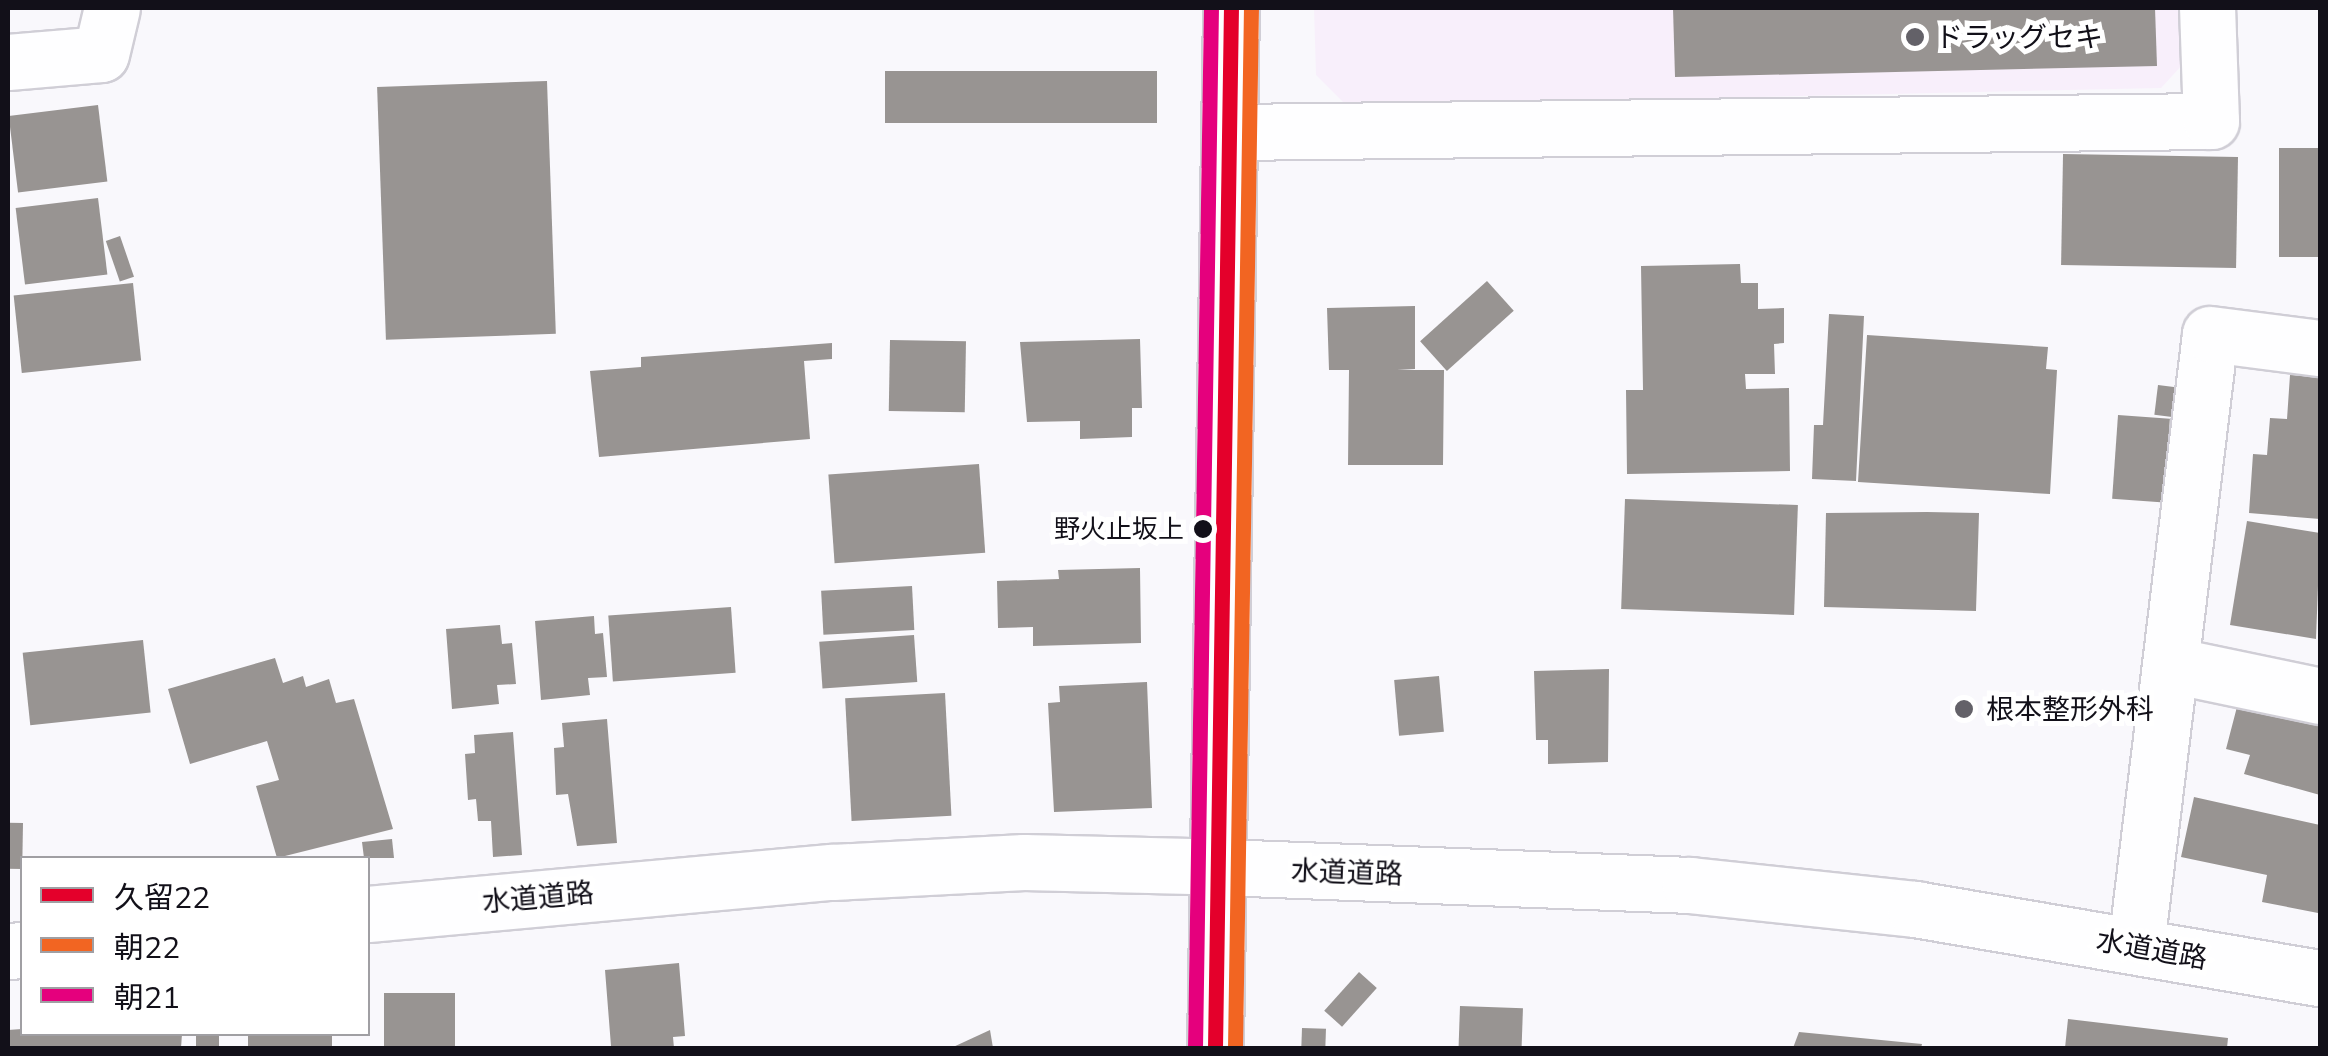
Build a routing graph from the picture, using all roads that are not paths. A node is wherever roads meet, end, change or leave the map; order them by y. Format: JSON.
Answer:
{"nodes":[{"id":1,"x":112,"y":8,"type":"edge"},
{"id":2,"x":1231,"y":8,"type":"edge"},
{"id":3,"x":2206,"y":8,"type":"edge"},
{"id":4,"x":8,"y":62,"type":"edge"},
{"id":5,"x":1229,"y":132,"type":"junction"},
{"id":6,"x":2320,"y":348,"type":"edge"},
{"id":7,"x":2172,"y":665,"type":"junction"},
{"id":8,"x":2320,"y":696,"type":"edge"},
{"id":9,"x":1222,"y":867,"type":"junction"},
{"id":10,"x":370,"y":914,"type":"edge"},
{"id":11,"x":2136,"y":946,"type":"junction"},
{"id":12,"x":2320,"y":978,"type":"edge"},
{"id":13,"x":1215,"y":1048,"type":"edge"}],
"edges":[{"from":1,"to":4,"type":"street"},
{"from":2,"to":5,"type":"street"},
{"from":3,"to":5,"type":"street"},
{"from":5,"to":9,"type":"street"},
{"from":6,"to":7,"type":"street"},
{"from":7,"to":8,"type":"street"},
{"from":7,"to":11,"type":"street"},
{"from":9,"to":10,"type":"street","name":"水道道路"},
{"from":9,"to":11,"type":"street","name":"水道道路"},
{"from":9,"to":13,"type":"street"},
{"from":11,"to":12,"type":"street","name":"水道道路"}]}
